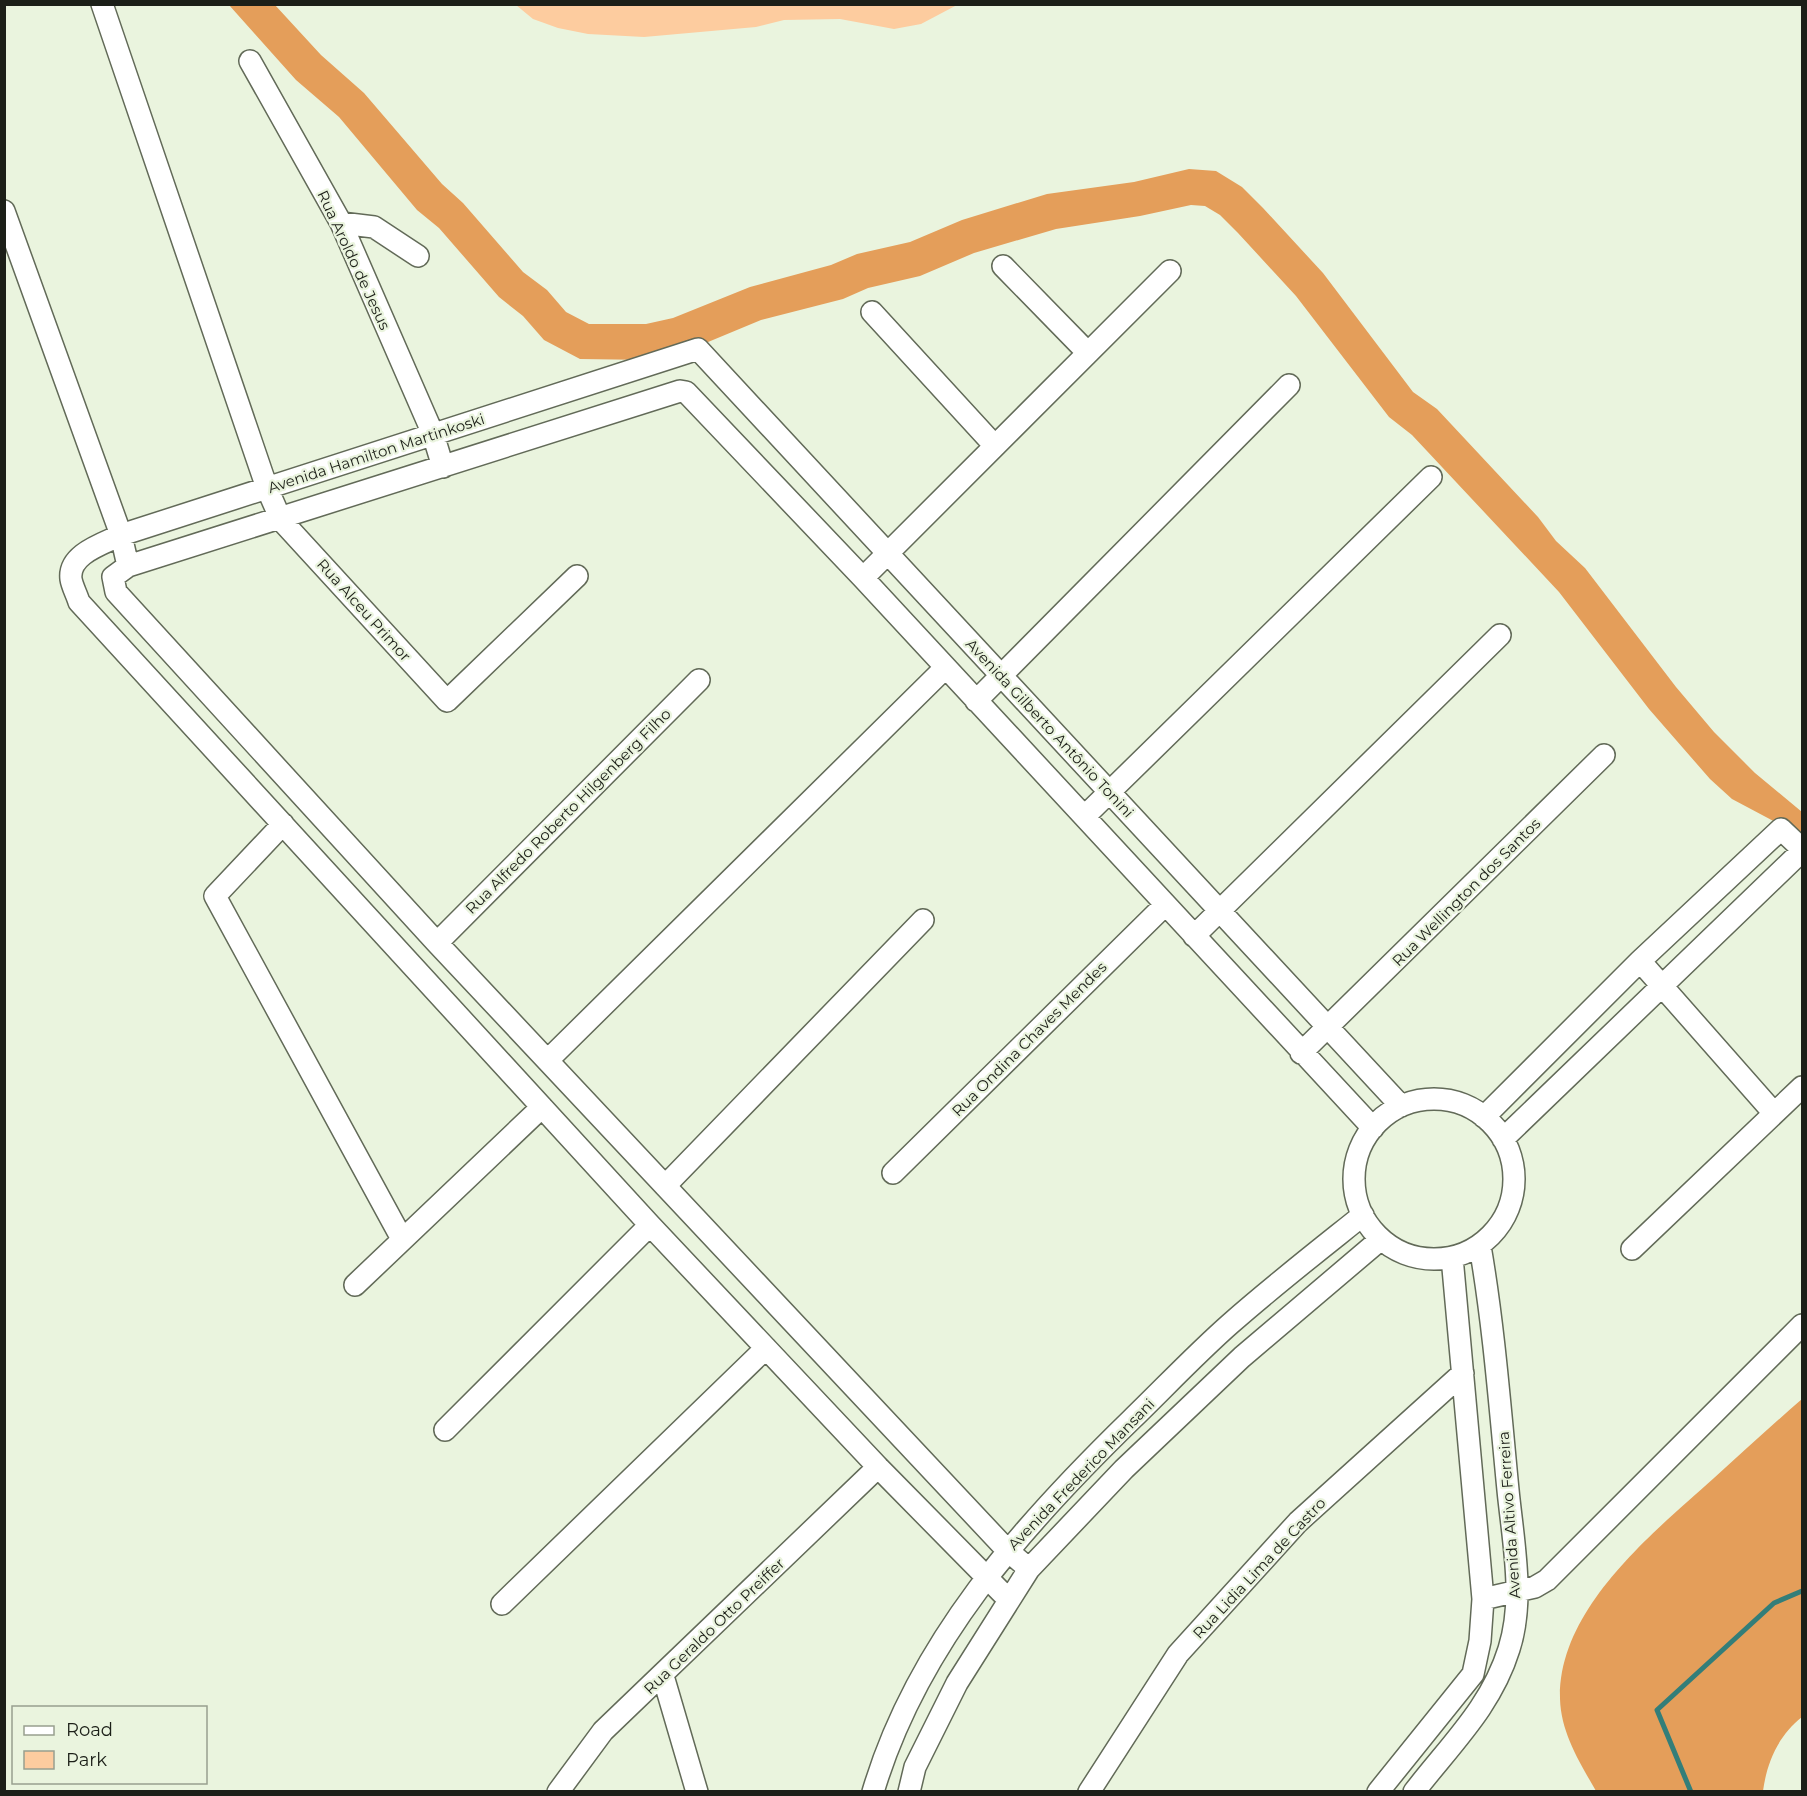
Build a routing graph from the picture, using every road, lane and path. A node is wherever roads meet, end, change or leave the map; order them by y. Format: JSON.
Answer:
{"nodes":[{"id":1,"x":102,"y":4,"type":"edge"},
{"id":2,"x":250,"y":61,"type":"dead end"},
{"id":3,"x":4,"y":212,"type":"edge"},
{"id":4,"x":341,"y":224,"type":"junction"},
{"id":5,"x":418,"y":256,"type":"dead end"},
{"id":6,"x":1003,"y":266,"type":"dead end"},
{"id":7,"x":1170,"y":271,"type":"dead end"},
{"id":8,"x":872,"y":312,"type":"dead end"},
{"id":9,"x":698,"y":349,"type":"joint"},
{"id":10,"x":1087,"y":352,"type":"junction"},
{"id":11,"x":1289,"y":385,"type":"dead end"},
{"id":12,"x":433,"y":434,"type":"junction"},
{"id":13,"x":994,"y":445,"type":"junction"},
{"id":14,"x":442,"y":467,"type":"junction"},
{"id":15,"x":1431,"y":477,"type":"dead end"},
{"id":16,"x":267,"y":488,"type":"junction"},
{"id":17,"x":281,"y":520,"type":"junction"},
{"id":18,"x":121,"y":535,"type":"junction"},
{"id":19,"x":886,"y":552,"type":"junction"},
{"id":20,"x":121,"y":572,"type":"junction"},
{"id":21,"x":578,"y":576,"type":"dead end"},
{"id":22,"x":863,"y":578,"type":"junction"},
{"id":23,"x":1500,"y":635,"type":"dead end"},
{"id":24,"x":945,"y":668,"type":"junction"},
{"id":25,"x":1000,"y":674,"type":"junction"},
{"id":26,"x":699,"y":680,"type":"dead end"},
{"id":27,"x":976,"y":701,"type":"junction"},
{"id":28,"x":1604,"y":755,"type":"dead end"},
{"id":29,"x":1108,"y":791,"type":"junction"},
{"id":30,"x":1085,"y":816,"type":"junction"},
{"id":31,"x":283,"y":824,"type":"junction"},
{"id":32,"x":1803,"y":850,"type":"edge"},
{"id":33,"x":1165,"y":904,"type":"junction"},
{"id":34,"x":1220,"y":911,"type":"junction"},
{"id":35,"x":923,"y":920,"type":"dead end"},
{"id":36,"x":1194,"y":936,"type":"junction"},
{"id":37,"x":437,"y":943,"type":"junction"},
{"id":38,"x":1640,"y":961,"type":"junction"},
{"id":39,"x":1661,"y":984,"type":"junction"},
{"id":40,"x":1328,"y":1029,"type":"junction"},
{"id":41,"x":1301,"y":1053,"type":"junction"},
{"id":42,"x":549,"y":1059,"type":"junction"},
{"id":43,"x":1803,"y":1087,"type":"edge"},
{"id":44,"x":1401,"y":1106,"type":"junction"},
{"id":45,"x":542,"y":1107,"type":"junction"},
{"id":46,"x":1773,"y":1112,"type":"junction"},
{"id":47,"x":1484,"y":1117,"type":"junction"},
{"id":48,"x":1372,"y":1128,"type":"junction"},
{"id":49,"x":1503,"y":1139,"type":"junction"},
{"id":50,"x":893,"y":1173,"type":"dead end"},
{"id":51,"x":665,"y":1186,"type":"junction"},
{"id":52,"x":1363,"y":1215,"type":"junction"},
{"id":53,"x":650,"y":1226,"type":"junction"},
{"id":54,"x":402,"y":1239,"type":"junction"},
{"id":55,"x":1381,"y":1239,"type":"junction"},
{"id":56,"x":1480,"y":1245,"type":"junction"},
{"id":57,"x":1632,"y":1249,"type":"dead end"},
{"id":58,"x":1452,"y":1257,"type":"junction"},
{"id":59,"x":355,"y":1285,"type":"dead end"},
{"id":60,"x":1803,"y":1325,"type":"edge"},
{"id":61,"x":766,"y":1348,"type":"junction"},
{"id":62,"x":1463,"y":1374,"type":"junction"},
{"id":63,"x":445,"y":1430,"type":"dead end"},
{"id":64,"x":878,"y":1467,"type":"junction"},
{"id":65,"x":1007,"y":1550,"type":"junction"},
{"id":66,"x":1029,"y":1569,"type":"junction"},
{"id":67,"x":986,"y":1578,"type":"junction"},
{"id":68,"x":1517,"y":1592,"type":"junction"},
{"id":69,"x":1008,"y":1599,"type":"junction"},
{"id":70,"x":1483,"y":1599,"type":"junction"},
{"id":71,"x":502,"y":1604,"type":"dead end"},
{"id":72,"x":663,"y":1676,"type":"junction"},
{"id":73,"x":558,"y":1791,"type":"edge"},
{"id":74,"x":698,"y":1791,"type":"edge"},
{"id":75,"x":873,"y":1791,"type":"edge"},
{"id":76,"x":909,"y":1791,"type":"edge"},
{"id":77,"x":1089,"y":1791,"type":"edge"},
{"id":78,"x":1378,"y":1791,"type":"edge"},
{"id":79,"x":1414,"y":1791,"type":"edge"}],
"edges":[{"from":1,"to":16,"type":"street","name":"Rua Alceu Primor"},
{"from":2,"to":4,"type":"street","name":"Rua Aroldo de Jesus"},
{"from":3,"to":18,"type":"street"},
{"from":4,"to":5,"type":"street"},
{"from":4,"to":12,"type":"street","name":"Rua Aroldo de Jesus"},
{"from":6,"to":10,"type":"street"},
{"from":7,"to":10,"type":"street"},
{"from":8,"to":13,"type":"street"},
{"from":9,"to":12,"type":"street","name":"Avenida Hamilton Martinkoski"},
{"from":9,"to":19,"type":"street","name":"Avenida Gilberto Antônio Tonini"},
{"from":10,"to":13,"type":"street"},
{"from":11,"to":25,"type":"street"},
{"from":12,"to":14,"type":"street","name":"Rua Aroldo de Jesus"},
{"from":12,"to":16,"type":"street","name":"Avenida Hamilton Martinkoski"},
{"from":13,"to":19,"type":"street"},
{"from":14,"to":17,"type":"street"},
{"from":14,"to":22,"type":"street"},
{"from":15,"to":29,"type":"street"},
{"from":16,"to":17,"type":"street","name":"Rua Alceu Primor"},
{"from":16,"to":18,"type":"street","name":"Avenida Hamilton Martinkoski"},
{"from":17,"to":20,"type":"street"},
{"from":17,"to":21,"type":"street","name":"Rua Alceu Primor"},
{"from":18,"to":20,"type":"street"},
{"from":18,"to":31,"type":"street","name":"Avenida Hamilton Martinkoski"},
{"from":19,"to":22,"type":"street"},
{"from":19,"to":25,"type":"street","name":"Avenida Gilberto Antônio Tonini"},
{"from":20,"to":37,"type":"street"},
{"from":22,"to":24,"type":"street"},
{"from":23,"to":34,"type":"street"},
{"from":24,"to":27,"type":"street"},
{"from":24,"to":42,"type":"street"},
{"from":25,"to":27,"type":"street"},
{"from":25,"to":29,"type":"street","name":"Avenida Gilberto Antônio Tonini"},
{"from":26,"to":37,"type":"street","name":"Rua Alfredo Roberto Hilgenberg Filho"},
{"from":27,"to":30,"type":"street"},
{"from":28,"to":40,"type":"street","name":"Rua Wellington dos Santos"},
{"from":29,"to":30,"type":"street"},
{"from":29,"to":34,"type":"street","name":"Avenida Gilberto Antônio Tonini"},
{"from":30,"to":33,"type":"street"},
{"from":31,"to":45,"type":"street"},
{"from":31,"to":54,"type":"street"},
{"from":32,"to":38,"type":"street"},
{"from":32,"to":39,"type":"street"},
{"from":33,"to":36,"type":"street"},
{"from":33,"to":50,"type":"street","name":"Rua Ondina Chaves Mendes"},
{"from":34,"to":36,"type":"street"},
{"from":34,"to":40,"type":"street","name":"Avenida Gilberto Antônio Tonini"},
{"from":35,"to":51,"type":"street"},
{"from":36,"to":41,"type":"street"},
{"from":37,"to":42,"type":"street"},
{"from":38,"to":39,"type":"street"},
{"from":38,"to":47,"type":"street"},
{"from":39,"to":46,"type":"street"},
{"from":39,"to":49,"type":"street"},
{"from":40,"to":41,"type":"street","name":"Rua Wellington dos Santos"},
{"from":40,"to":44,"type":"street","name":"Avenida Gilberto Antônio Tonini"},
{"from":41,"to":48,"type":"street"},
{"from":42,"to":51,"type":"street"},
{"from":43,"to":46,"type":"street"},
{"from":44,"to":47,"type":"street"},
{"from":44,"to":48,"type":"street"},
{"from":45,"to":53,"type":"street"},
{"from":45,"to":54,"type":"street"},
{"from":46,"to":57,"type":"street"},
{"from":47,"to":49,"type":"street"},
{"from":48,"to":52,"type":"street"},
{"from":49,"to":56,"type":"street"},
{"from":51,"to":65,"type":"street"},
{"from":52,"to":55,"type":"street"},
{"from":52,"to":65,"type":"street","name":"Avenida Frederico Mansani"},
{"from":53,"to":61,"type":"street"},
{"from":53,"to":63,"type":"street"},
{"from":54,"to":59,"type":"street"},
{"from":55,"to":58,"type":"street"},
{"from":55,"to":66,"type":"street","name":"Avenida Frederico Mansani"},
{"from":56,"to":58,"type":"street"},
{"from":56,"to":68,"type":"street","name":"Avenida Altivo Ferreira"},
{"from":58,"to":62,"type":"street"},
{"from":60,"to":68,"type":"street"},
{"from":61,"to":64,"type":"street"},
{"from":61,"to":71,"type":"street"},
{"from":62,"to":70,"type":"street"},
{"from":62,"to":77,"type":"street","name":"Rua Lidia Lima de Castro"},
{"from":64,"to":67,"type":"street"},
{"from":64,"to":72,"type":"street","name":"Rua Geraldo Otto Preiffer"},
{"from":65,"to":66,"type":"street"},
{"from":65,"to":67,"type":"street","name":"Avenida Frederico Mansani"},
{"from":66,"to":69,"type":"street","name":"Avenida Frederico Mansani"},
{"from":67,"to":69,"type":"street"},
{"from":67,"to":75,"type":"street","name":"Avenida Frederico Mansani"},
{"from":68,"to":70,"type":"street"},
{"from":68,"to":79,"type":"street","name":"Avenida Altivo Ferreira"},
{"from":69,"to":76,"type":"street","name":"Avenida Frederico Mansani"},
{"from":70,"to":78,"type":"street"},
{"from":72,"to":73,"type":"street","name":"Rua Geraldo Otto Preiffer"},
{"from":72,"to":74,"type":"street"}]}
